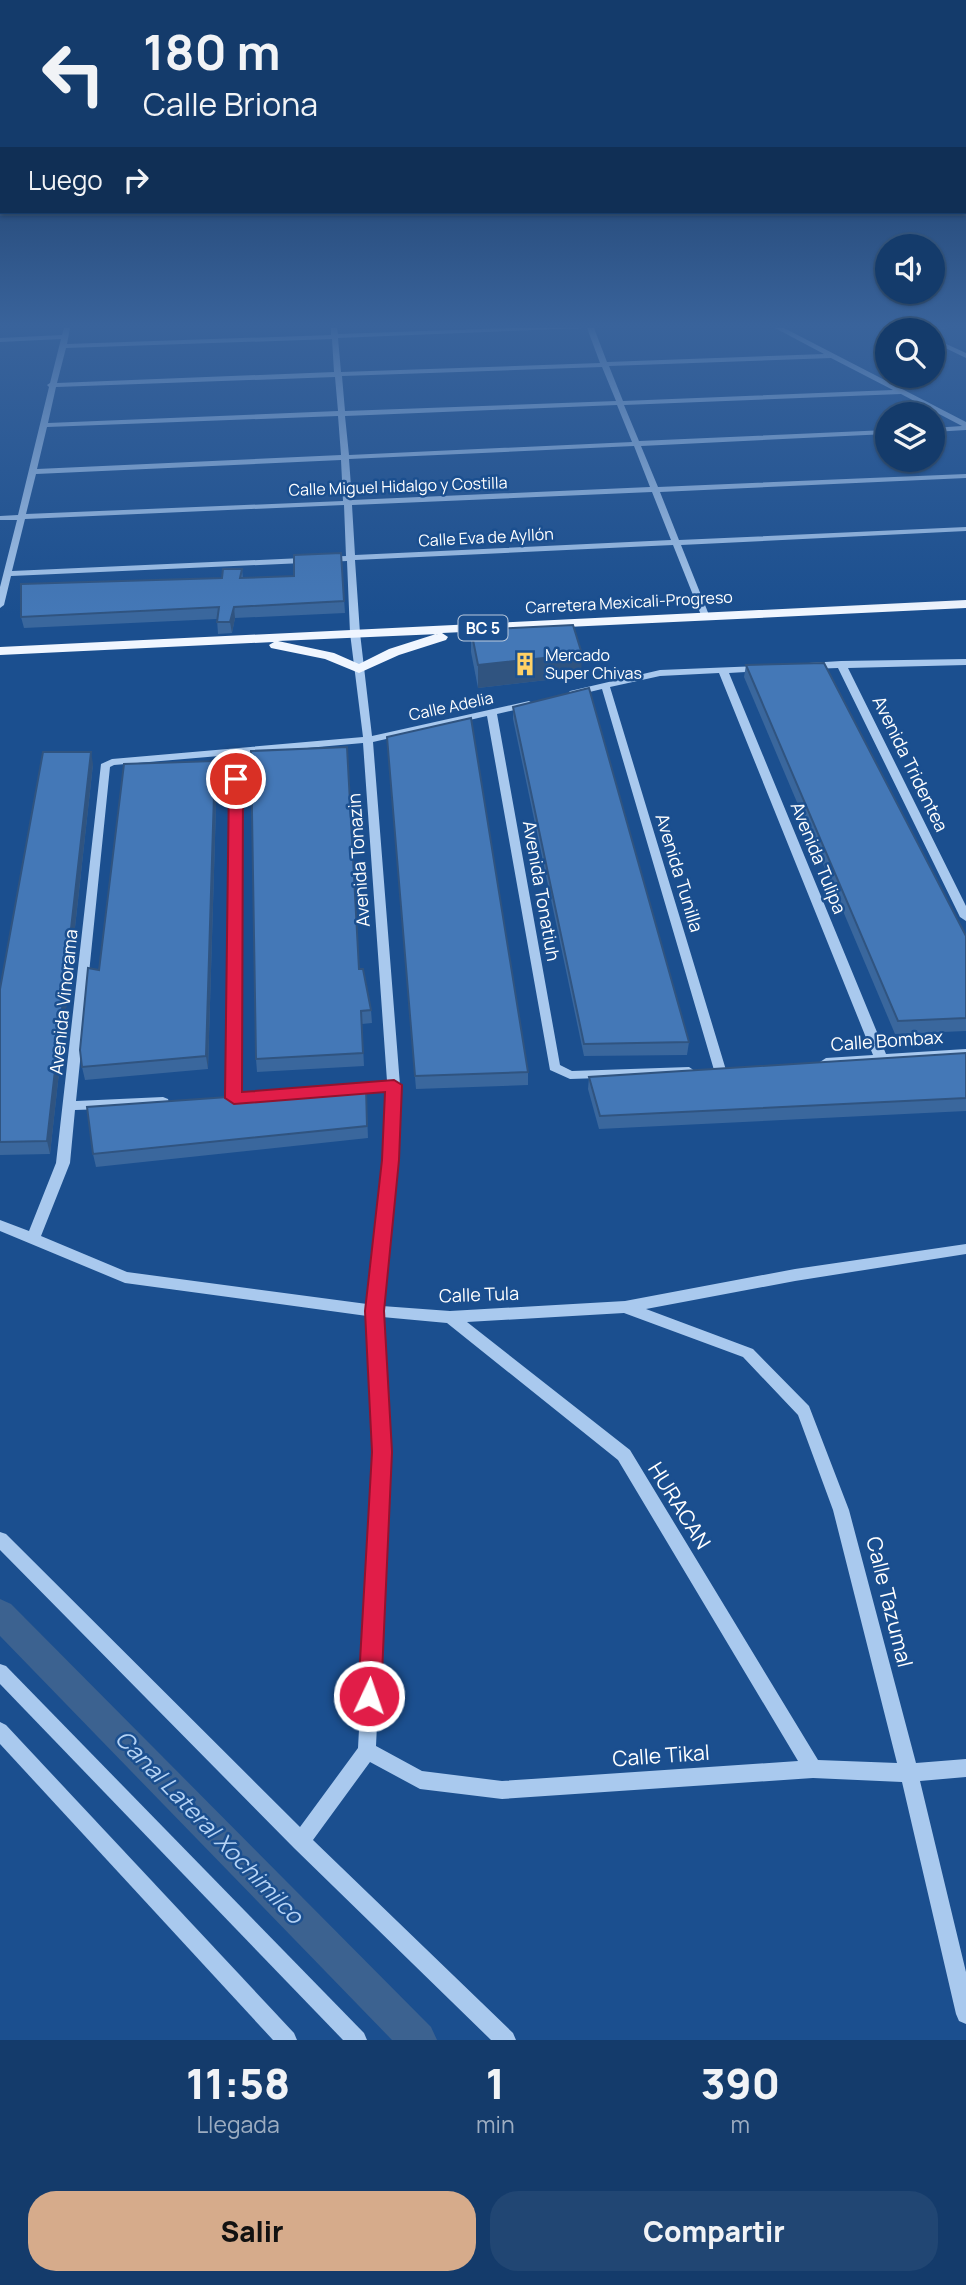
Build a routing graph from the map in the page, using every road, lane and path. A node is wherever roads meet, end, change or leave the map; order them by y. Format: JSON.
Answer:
{"nodes":[{"id":1,"x":91,"y":423,"type":"edge"},
{"id":2,"x":343,"y":423,"type":"edge"},
{"id":3,"x":626,"y":423,"type":"edge"},
{"id":4,"x":42,"y":425,"type":"joint"},
{"id":5,"x":966,"y":426,"type":"edge"},
{"id":6,"x":945,"y":429,"type":"edge"},
{"id":7,"x":875,"y":433,"type":"edge"},
{"id":8,"x":635,"y":445,"type":"junction"},
{"id":9,"x":345,"y":456,"type":"junction"},
{"id":10,"x":32,"y":472,"type":"junction"},
{"id":11,"x":966,"y":476,"type":"edge"},
{"id":12,"x":654,"y":489,"type":"junction"},
{"id":13,"x":348,"y":502,"type":"junction"},
{"id":14,"x":21,"y":517,"type":"junction"},
{"id":15,"x":0,"y":518,"type":"edge"},
{"id":16,"x":966,"y":529,"type":"edge"},
{"id":17,"x":675,"y":542,"type":"junction"},
{"id":18,"x":353,"y":558,"type":"junction"},
{"id":19,"x":7,"y":574,"type":"junction"},
{"id":20,"x":966,"y":604,"type":"edge"},
{"id":21,"x":0,"y":605,"type":"edge"},
{"id":22,"x":705,"y":615,"type":"junction"},
{"id":23,"x":475,"y":628,"type":"junction"},
{"id":24,"x":355,"y":633,"type":"junction"},
{"id":25,"x":245,"y":639,"type":"junction"},
{"id":26,"x":0,"y":651,"type":"edge"},
{"id":27,"x":841,"y":664,"type":"junction"},
{"id":28,"x":965,"y":664,"type":"edge"},
{"id":29,"x":802,"y":666,"type":"edge"},
{"id":30,"x":775,"y":668,"type":"edge"},
{"id":31,"x":359,"y":669,"type":"junction"},
{"id":32,"x":723,"y":671,"type":"junction"},
{"id":33,"x":605,"y":685,"type":"junction"},
{"id":34,"x":567,"y":695,"type":"edge"},
{"id":35,"x":542,"y":701,"type":"edge"},
{"id":36,"x":492,"y":713,"type":"junction"},
{"id":37,"x":368,"y":740,"type":"junction"},
{"id":38,"x":236,"y":752,"type":"junction"},
{"id":39,"x":107,"y":764,"type":"joint"},
{"id":40,"x":966,"y":917,"type":"edge"},
{"id":41,"x":966,"y":1053,"type":"edge"},
{"id":42,"x":881,"y":1058,"type":"junction"},
{"id":43,"x":814,"y":1063,"type":"edge"},
{"id":44,"x":559,"y":1072,"type":"joint"},
{"id":45,"x":394,"y":1085,"type":"junction"},
{"id":46,"x":340,"y":1090,"type":"edge"},
{"id":47,"x":234,"y":1098,"type":"edge"},
{"id":48,"x":179,"y":1101,"type":"edge"},
{"id":49,"x":71,"y":1106,"type":"junction"},
{"id":50,"x":0,"y":1225,"type":"edge"},
{"id":51,"x":33,"y":1238,"type":"junction"},
{"id":52,"x":966,"y":1249,"type":"edge"},
{"id":53,"x":625,"y":1307,"type":"junction"},
{"id":54,"x":374,"y":1311,"type":"junction"},
{"id":55,"x":450,"y":1317,"type":"junction"},
{"id":56,"x":0,"y":1539,"type":"edge"},
{"id":57,"x":0,"y":1672,"type":"edge"},
{"id":58,"x":0,"y":1731,"type":"edge"},
{"id":59,"x":367,"y":1751,"type":"junction"},
{"id":60,"x":966,"y":1768,"type":"edge"},
{"id":61,"x":813,"y":1769,"type":"junction"},
{"id":62,"x":909,"y":1773,"type":"junction"},
{"id":63,"x":301,"y":1841,"type":"junction"},
{"id":64,"x":966,"y":2014,"type":"edge"},
{"id":65,"x":287,"y":2040,"type":"edge"},
{"id":66,"x":357,"y":2040,"type":"edge"},
{"id":67,"x":506,"y":2040,"type":"edge"}],
"edges":[{"from":1,"to":4,"type":"street"},
{"from":2,"to":9,"type":"street"},
{"from":3,"to":8,"type":"street"},
{"from":4,"to":10,"type":"street"},
{"from":5,"to":6,"type":"street"},
{"from":7,"to":8,"type":"street"},
{"from":8,"to":9,"type":"street"},
{"from":8,"to":12,"type":"street"},
{"from":9,"to":10,"type":"street"},
{"from":9,"to":13,"type":"street"},
{"from":10,"to":14,"type":"street"},
{"from":11,"to":12,"type":"street","name":"Calle Miguel Hidalgo y Costilla"},
{"from":12,"to":13,"type":"street","name":"Calle Miguel Hidalgo y Costilla"},
{"from":12,"to":17,"type":"street"},
{"from":13,"to":14,"type":"street","name":"Calle Miguel Hidalgo y Costilla"},
{"from":13,"to":18,"type":"street"},
{"from":14,"to":15,"type":"street","name":"Calle Miguel Hidalgo y Costilla"},
{"from":14,"to":19,"type":"street"},
{"from":16,"to":17,"type":"street","name":"Calle Eva de Ayllón"},
{"from":17,"to":18,"type":"street","name":"Calle Eva de Ayllón"},
{"from":17,"to":22,"type":"street"},
{"from":18,"to":19,"type":"street","name":"Calle Eva de Ayllón"},
{"from":18,"to":24,"type":"street"},
{"from":19,"to":21,"type":"street"},
{"from":20,"to":22,"type":"main road","name":"Carretera Mexicali-Progreso","number":"BC 5"},
{"from":22,"to":23,"type":"main road","name":"Carretera Mexicali-Progreso","number":"BC 5"},
{"from":23,"to":24,"type":"main road","name":"Carretera Mexicali-Progreso","number":"BC 5"},
{"from":23,"to":31,"type":"main road"},
{"from":24,"to":25,"type":"main road","name":"Carretera Mexicali-Progreso","number":"BC 5"},
{"from":24,"to":31,"type":"street","name":"Avenida Tonazin"},
{"from":25,"to":26,"type":"main road","name":"Carretera Mexicali-Progreso","number":"BC 5"},
{"from":25,"to":31,"type":"main road"},
{"from":27,"to":28,"type":"street"},
{"from":27,"to":29,"type":"street"},
{"from":27,"to":40,"type":"street","name":"Avenida Tridentea"},
{"from":30,"to":32,"type":"street"},
{"from":31,"to":37,"type":"street","name":"Avenida Tonazin"},
{"from":32,"to":33,"type":"street"},
{"from":32,"to":42,"type":"street","name":"Avenida Tulipa"},
{"from":33,"to":34,"type":"street"},
{"from":33,"to":44,"type":"street","name":"Avenida Tunilla"},
{"from":35,"to":36,"type":"street","name":"Calle Adelia"},
{"from":36,"to":37,"type":"street","name":"Calle Adelia"},
{"from":36,"to":44,"type":"street","name":"Avenida Tonatiuh"},
{"from":37,"to":38,"type":"street","name":"Calle Adelia"},
{"from":37,"to":45,"type":"street","name":"Avenida Tonazin"},
{"from":38,"to":39,"type":"street","name":"Calle Adelia"},
{"from":38,"to":47,"type":"street"},
{"from":39,"to":49,"type":"street","name":"Avenida Vinorama"},
{"from":41,"to":42,"type":"street","name":"Calle Bombax"},
{"from":42,"to":43,"type":"street","name":"Calle Bombax"},
{"from":45,"to":46,"type":"street"},
{"from":45,"to":54,"type":"street"},
{"from":48,"to":49,"type":"street"},
{"from":49,"to":51,"type":"street","name":"Avenida Vinorama"},
{"from":50,"to":51,"type":"street","name":"Calle Tula"},
{"from":51,"to":54,"type":"street","name":"Calle Tula"},
{"from":52,"to":53,"type":"street","name":"Calle Tula"},
{"from":53,"to":55,"type":"street","name":"Calle Tula"},
{"from":53,"to":62,"type":"street","name":"Calle Tazumal"},
{"from":54,"to":55,"type":"street","name":"Calle Tula"},
{"from":54,"to":59,"type":"street"},
{"from":55,"to":61,"type":"street","name":"HURACAN"},
{"from":56,"to":63,"type":"street"},
{"from":57,"to":66,"type":"street"},
{"from":58,"to":65,"type":"street"},
{"from":59,"to":61,"type":"street","name":"Calle Tikal"},
{"from":59,"to":63,"type":"street"},
{"from":60,"to":62,"type":"street","name":"Calle Tikal"},
{"from":61,"to":62,"type":"street","name":"Calle Tikal"},
{"from":62,"to":64,"type":"street","name":"Calle Tazumal"},
{"from":63,"to":67,"type":"street"}]}
